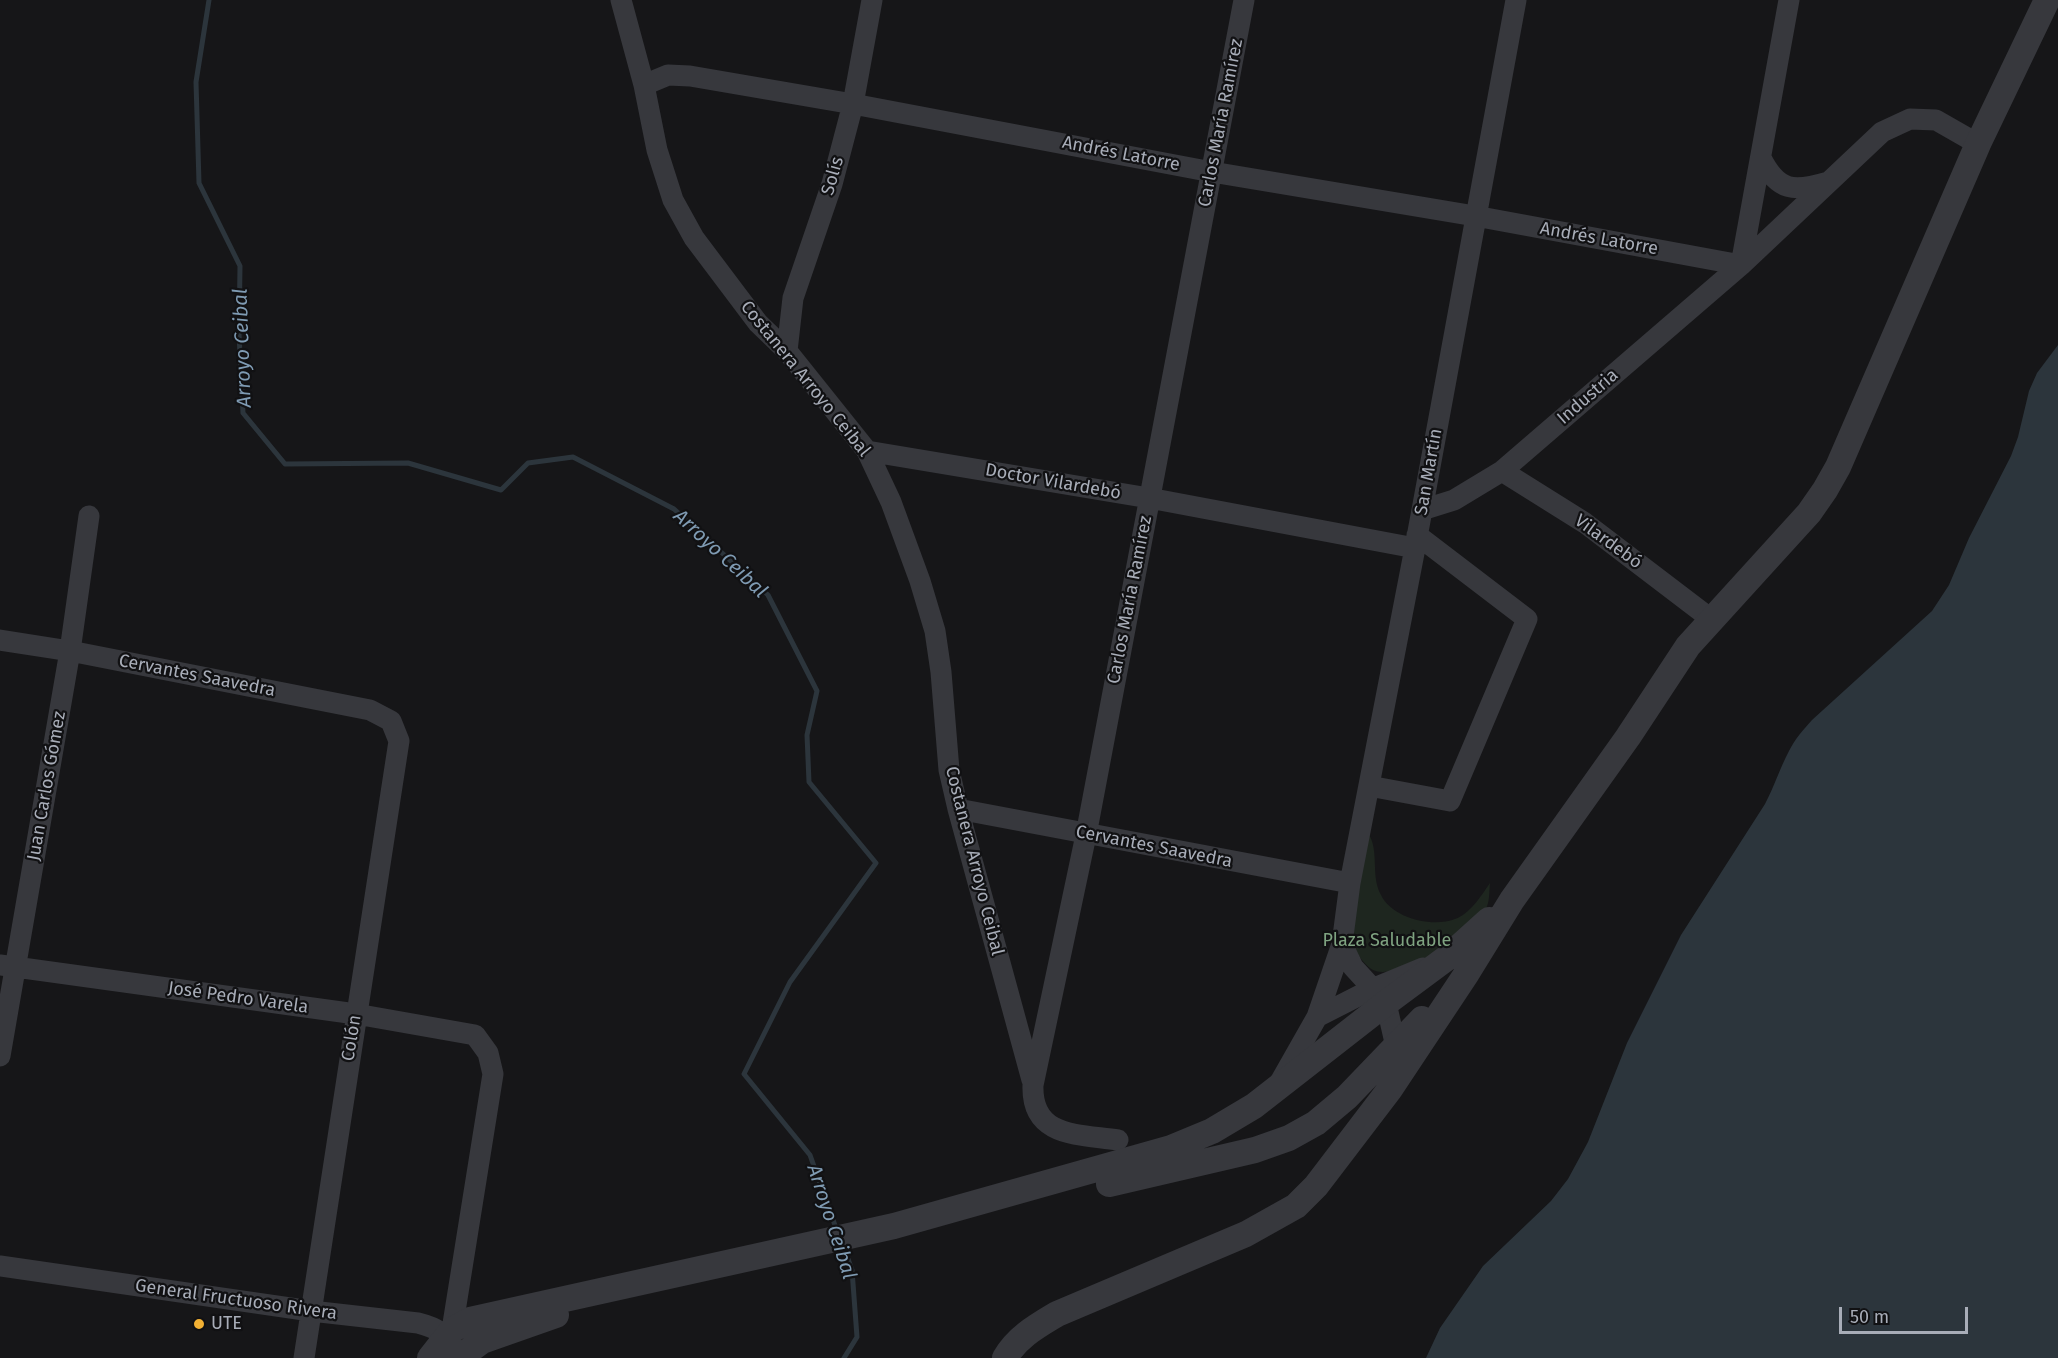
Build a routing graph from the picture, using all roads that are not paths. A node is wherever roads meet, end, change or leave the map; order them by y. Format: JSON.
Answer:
{"nodes":[{"id":1,"x":621,"y":0,"type":"edge"},
{"id":2,"x":872,"y":0,"type":"edge"},
{"id":3,"x":1244,"y":0,"type":"edge"},
{"id":4,"x":1516,"y":0,"type":"edge"},
{"id":5,"x":1789,"y":0,"type":"edge"},
{"id":6,"x":2047,"y":0,"type":"edge"},
{"id":7,"x":644,"y":85,"type":"junction"},
{"id":8,"x":853,"y":104,"type":"junction"},
{"id":9,"x":1978,"y":144,"type":"junction"},
{"id":10,"x":1761,"y":158,"type":"junction"},
{"id":11,"x":1212,"y":172,"type":"junction"},
{"id":12,"x":1829,"y":182,"type":"junction"},
{"id":13,"x":1475,"y":216,"type":"junction"},
{"id":14,"x":1741,"y":265,"type":"junction"},
{"id":15,"x":787,"y":351,"type":"junction"},
{"id":16,"x":867,"y":451,"type":"junction"},
{"id":17,"x":1502,"y":471,"type":"junction"},
{"id":18,"x":1149,"y":498,"type":"junction"},
{"id":19,"x":1422,"y":510,"type":"junction"},
{"id":20,"x":89,"y":516,"type":"dead end"},
{"id":21,"x":1416,"y":542,"type":"junction"},
{"id":22,"x":1711,"y":618,"type":"junction"},
{"id":23,"x":0,"y":640,"type":"edge"},
{"id":24,"x":70,"y":651,"type":"junction"},
{"id":25,"x":391,"y":721,"type":"joint"},
{"id":26,"x":1369,"y":786,"type":"junction"},
{"id":27,"x":958,"y":809,"type":"junction"},
{"id":28,"x":1086,"y":835,"type":"junction"},
{"id":29,"x":1350,"y":884,"type":"junction"},
{"id":30,"x":1342,"y":944,"type":"junction"},
{"id":31,"x":1457,"y":965,"type":"junction"},
{"id":32,"x":8,"y":966,"type":"edge"},
{"id":33,"x":1379,"y":996,"type":"junction"},
{"id":34,"x":356,"y":1014,"type":"junction"},
{"id":35,"x":1317,"y":1017,"type":"junction"},
{"id":36,"x":1396,"y":1047,"type":"junction"},
{"id":37,"x":0,"y":1056,"type":"edge"},
{"id":38,"x":1033,"y":1085,"type":"junction"},
{"id":39,"x":1390,"y":1089,"type":"junction"},
{"id":40,"x":1275,"y":1090,"type":"junction"},
{"id":41,"x":1118,"y":1140,"type":"dead end"},
{"id":42,"x":935,"y":1216,"type":"junction"},
{"id":43,"x":0,"y":1266,"type":"edge"},
{"id":44,"x":667,"y":1277,"type":"junction"},
{"id":45,"x":311,"y":1311,"type":"junction"},
{"id":46,"x":457,"y":1340,"type":"edge"},
{"id":47,"x":304,"y":1358,"type":"edge"},
{"id":48,"x":430,"y":1358,"type":"edge"},
{"id":49,"x":1005,"y":1358,"type":"edge"}],
"edges":[{"from":1,"to":7,"type":"street","name":"Costanera Arroyo Ceibal"},
{"from":2,"to":8,"type":"street","name":"Solís"},
{"from":3,"to":11,"type":"street","name":"Carlos María Ramírez"},
{"from":4,"to":13,"type":"street","name":"San Martín"},
{"from":5,"to":10,"type":"street"},
{"from":6,"to":9,"type":"street"},
{"from":7,"to":8,"type":"street","name":"Andrés Latorre"},
{"from":7,"to":15,"type":"street","name":"Costanera Arroyo Ceibal"},
{"from":8,"to":11,"type":"street","name":"Andrés Latorre"},
{"from":8,"to":15,"type":"street","name":"Solís"},
{"from":9,"to":12,"type":"street","name":"Industria"},
{"from":9,"to":22,"type":"street"},
{"from":10,"to":12,"type":"street"},
{"from":10,"to":14,"type":"street"},
{"from":11,"to":13,"type":"street","name":"Andrés Latorre"},
{"from":11,"to":18,"type":"street","name":"Carlos María Ramírez"},
{"from":12,"to":14,"type":"street","name":"Industria"},
{"from":13,"to":14,"type":"street","name":"Andrés Latorre"},
{"from":13,"to":19,"type":"street","name":"San Martín"},
{"from":14,"to":17,"type":"street","name":"Industria"},
{"from":15,"to":16,"type":"street","name":"Costanera Arroyo Ceibal"},
{"from":16,"to":18,"type":"street","name":"Doctor Vilardebó"},
{"from":16,"to":27,"type":"street","name":"Costanera Arroyo Ceibal"},
{"from":17,"to":19,"type":"street","name":"Industria"},
{"from":17,"to":22,"type":"street","name":"Vilardebó"},
{"from":18,"to":21,"type":"street","name":"Doctor Vilardebó"},
{"from":18,"to":28,"type":"street","name":"Carlos María Ramírez"},
{"from":19,"to":21,"type":"street","name":"San Martín"},
{"from":20,"to":24,"type":"street","name":"Juan Carlos Gómez"},
{"from":21,"to":26,"type":"street","name":"San Martín"},
{"from":21,"to":26,"type":"street"},
{"from":22,"to":31,"type":"street"},
{"from":23,"to":24,"type":"street","name":"Cervantes Saavedra"},
{"from":24,"to":25,"type":"street","name":"Cervantes Saavedra"},
{"from":24,"to":32,"type":"street","name":"Juan Carlos Gómez"},
{"from":25,"to":34,"type":"street","name":"Colón"},
{"from":26,"to":29,"type":"street","name":"San Martín"},
{"from":27,"to":28,"type":"street","name":"Cervantes Saavedra"},
{"from":27,"to":38,"type":"street","name":"Costanera Arroyo Ceibal"},
{"from":28,"to":29,"type":"street","name":"Cervantes Saavedra"},
{"from":28,"to":38,"type":"street","name":"Carlos María Ramírez"},
{"from":29,"to":30,"type":"street","name":"San Martín"},
{"from":30,"to":33,"type":"street"},
{"from":30,"to":35,"type":"street","name":"San Martín"},
{"from":31,"to":33,"type":"street"},
{"from":31,"to":36,"type":"street"},
{"from":31,"to":39,"type":"street"},
{"from":32,"to":34,"type":"street","name":"José Pedro Varela"},
{"from":32,"to":37,"type":"street","name":"Juan Carlos Gómez"},
{"from":33,"to":35,"type":"street"},
{"from":33,"to":36,"type":"street"},
{"from":33,"to":40,"type":"street"},
{"from":34,"to":45,"type":"street","name":"Colón"},
{"from":34,"to":46,"type":"street","name":"José Pedro Varela"},
{"from":35,"to":40,"type":"street","name":"San Martín"},
{"from":36,"to":39,"type":"street"},
{"from":36,"to":42,"type":"street"},
{"from":38,"to":41,"type":"street","name":"Carlos María Ramírez"},
{"from":39,"to":49,"type":"street"},
{"from":40,"to":42,"type":"street"},
{"from":42,"to":44,"type":"street"},
{"from":43,"to":45,"type":"street","name":"General Fructuoso Rivera"},
{"from":44,"to":46,"type":"street"},
{"from":44,"to":46,"type":"street"},
{"from":45,"to":46,"type":"street","name":"General Fructuoso Rivera"},
{"from":45,"to":47,"type":"street","name":"Colón"},
{"from":46,"to":48,"type":"street"}]}
